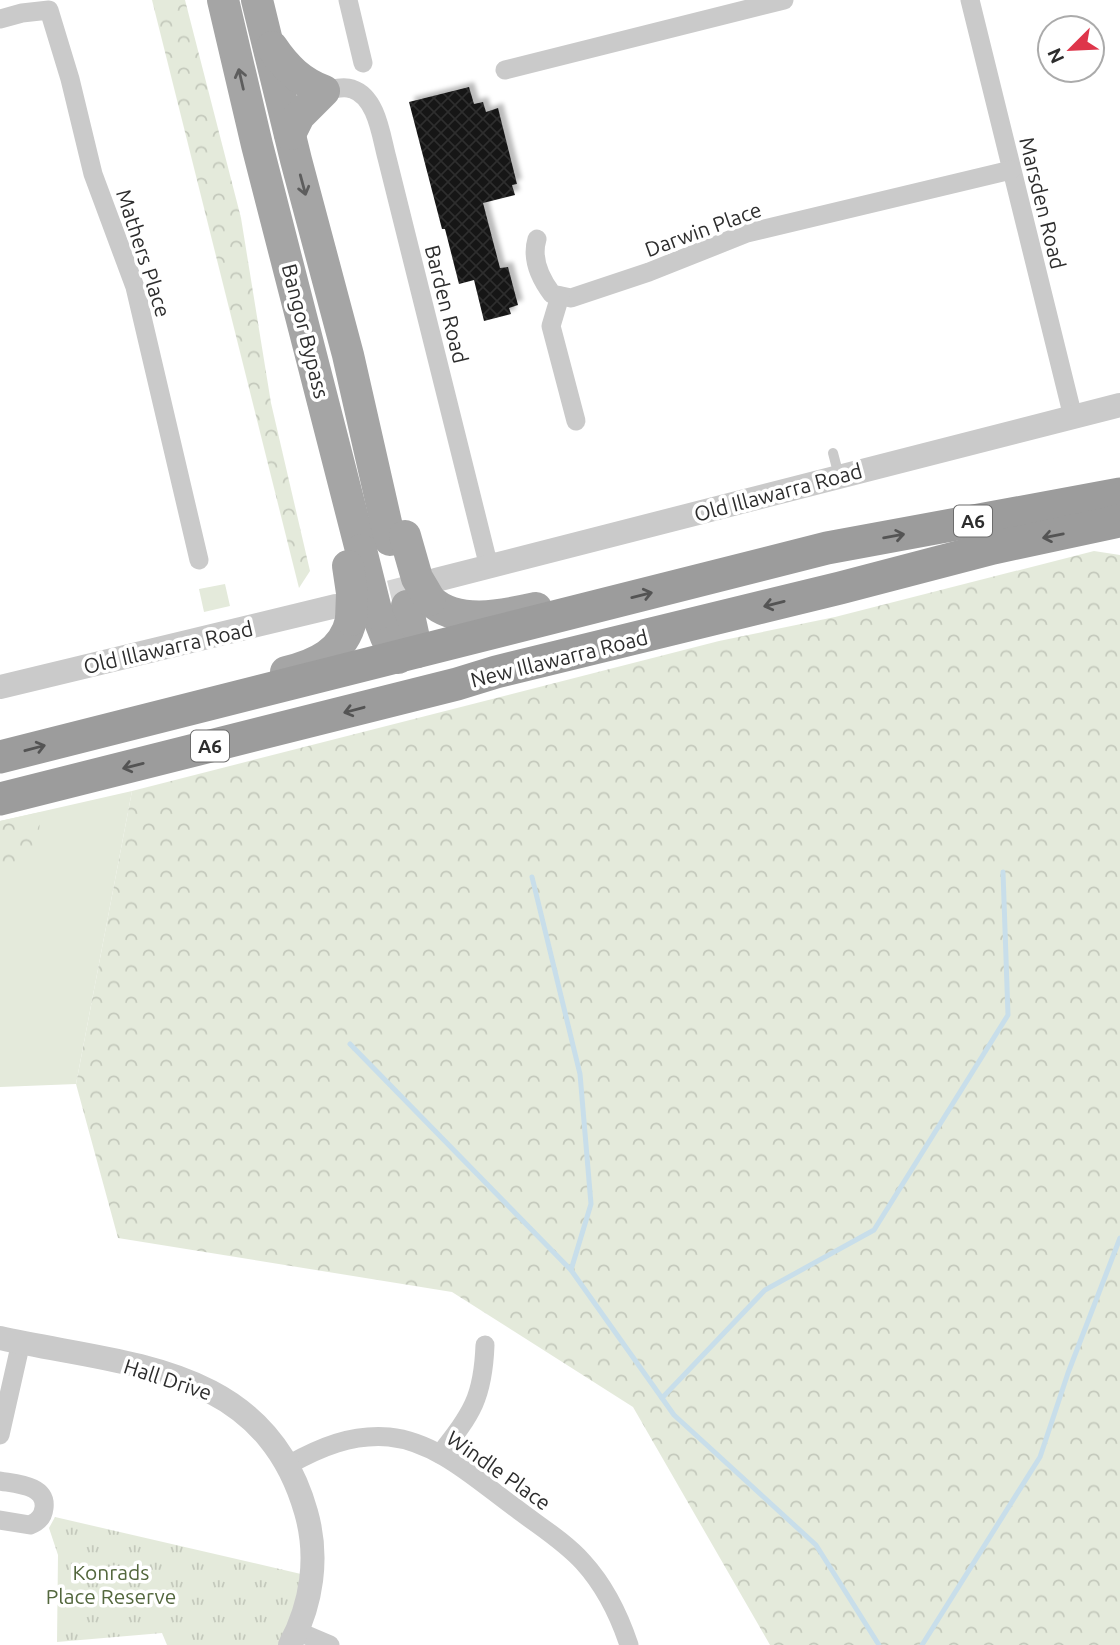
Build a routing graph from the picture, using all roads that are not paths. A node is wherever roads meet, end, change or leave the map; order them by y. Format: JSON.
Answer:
{"nodes":[{"id":1,"x":223,"y":0,"type":"edge"},
{"id":2,"x":257,"y":0,"type":"edge"},
{"id":3,"x":348,"y":0,"type":"edge"},
{"id":4,"x":784,"y":0,"type":"edge"},
{"id":5,"x":970,"y":0,"type":"edge"},
{"id":6,"x":48,"y":5,"type":"edge"},
{"id":7,"x":0,"y":19,"type":"edge"},
{"id":8,"x":267,"y":40,"type":"junction"},
{"id":9,"x":363,"y":63,"type":"dead end"},
{"id":10,"x":505,"y":70,"type":"dead end"},
{"id":11,"x":324,"y":91,"type":"junction"},
{"id":12,"x":290,"y":134,"type":"junction"},
{"id":13,"x":1011,"y":170,"type":"junction"},
{"id":14,"x":537,"y":239,"type":"dead end"},
{"id":15,"x":560,"y":296,"type":"junction"},
{"id":16,"x":1120,"y":405,"type":"edge"},
{"id":17,"x":1073,"y":417,"type":"junction"},
{"id":18,"x":576,"y":421,"type":"dead end"},
{"id":19,"x":1120,"y":494,"type":"edge"},
{"id":20,"x":1120,"y":522,"type":"edge"},
{"id":21,"x":199,"y":560,"type":"dead end"},
{"id":22,"x":492,"y":566,"type":"junction"},
{"id":23,"x":425,"y":596,"type":"junction"},
{"id":24,"x":601,"y":606,"type":"junction"},
{"id":25,"x":355,"y":614,"type":"junction"},
{"id":26,"x":408,"y":655,"type":"junction"},
{"id":27,"x":0,"y":687,"type":"edge"},
{"id":28,"x":423,"y":692,"type":"junction"},
{"id":29,"x":213,"y":703,"type":"junction"},
{"id":30,"x":0,"y":757,"type":"edge"},
{"id":31,"x":0,"y":799,"type":"edge"},
{"id":32,"x":10,"y":1340,"type":"edge"},
{"id":33,"x":485,"y":1345,"type":"dead end"},
{"id":34,"x":0,"y":1434,"type":"edge"},
{"id":35,"x":440,"y":1454,"type":"junction"},
{"id":36,"x":288,"y":1465,"type":"junction"},
{"id":37,"x":0,"y":1481,"type":"edge"},
{"id":38,"x":0,"y":1520,"type":"edge"},
{"id":39,"x":294,"y":1638,"type":"edge"},
{"id":40,"x":330,"y":1645,"type":"edge"},
{"id":41,"x":629,"y":1645,"type":"edge"}],
"edges":[{"from":25,"to":1,"type":"main road","name":"Bangor Bypass","one_way":true,"bridge":true},
{"from":2,"to":8,"type":"main road","name":"Bangor Bypass"},
{"from":3,"to":9,"type":"street"},
{"from":4,"to":10,"type":"street"},
{"from":5,"to":13,"type":"street","name":"Marsden Road"},
{"from":6,"to":7,"type":"street","name":"Mathers Place"},
{"from":6,"to":21,"type":"street","name":"Mathers Place"},
{"from":8,"to":11,"type":"main road"},
{"from":8,"to":12,"type":"main road","name":"Bangor Bypass"},
{"from":11,"to":12,"type":"main road"},
{"from":11,"to":22,"type":"street","name":"Barden Road"},
{"from":12,"to":23,"type":"main road","name":"Bangor Bypass","one_way":true},
{"from":13,"to":15,"type":"street","name":"Darwin Place"},
{"from":13,"to":17,"type":"street","name":"Marsden Road"},
{"from":14,"to":15,"type":"street"},
{"from":15,"to":18,"type":"street"},
{"from":16,"to":17,"type":"street","name":"Old Illawarra Road"},
{"from":17,"to":22,"type":"street","name":"Old Illawarra Road"},
{"from":24,"to":19,"type":"highway","name":"New Illawarra Road","number":"A6","one_way":true},
{"from":20,"to":28,"type":"highway","name":"New Illawarra Road","number":"A6","one_way":true},
{"from":22,"to":23,"type":"street","name":"Old Illawarra Road"},
{"from":23,"to":24,"type":"main road"},
{"from":23,"to":26,"type":"main road","name":"Bangor Bypass"},
{"from":24,"to":26,"type":"highway","name":"New Illawarra Road","number":"A6"},
{"from":25,"to":26,"type":"main road","name":"Bangor Bypass"},
{"from":25,"to":27,"type":"street","name":"Old Illawarra Road"},
{"from":25,"to":29,"type":"main road"},
{"from":26,"to":28,"type":"highway"},
{"from":26,"to":29,"type":"highway","name":"New Illawarra Road","number":"A6"},
{"from":28,"to":31,"type":"highway","name":"New Illawarra Road","number":"A6","one_way":true},
{"from":30,"to":29,"type":"highway","name":"New Illawarra Road","number":"A6","one_way":true},
{"from":32,"to":34,"type":"street"},
{"from":32,"to":36,"type":"street","name":"Hall Drive"},
{"from":33,"to":35,"type":"street"},
{"from":35,"to":36,"type":"street","name":"Windle Place"},
{"from":35,"to":41,"type":"street","name":"Windle Place"},
{"from":36,"to":39,"type":"street","name":"Hall Drive"},
{"from":37,"to":38,"type":"street"},
{"from":39,"to":40,"type":"street"}]}
